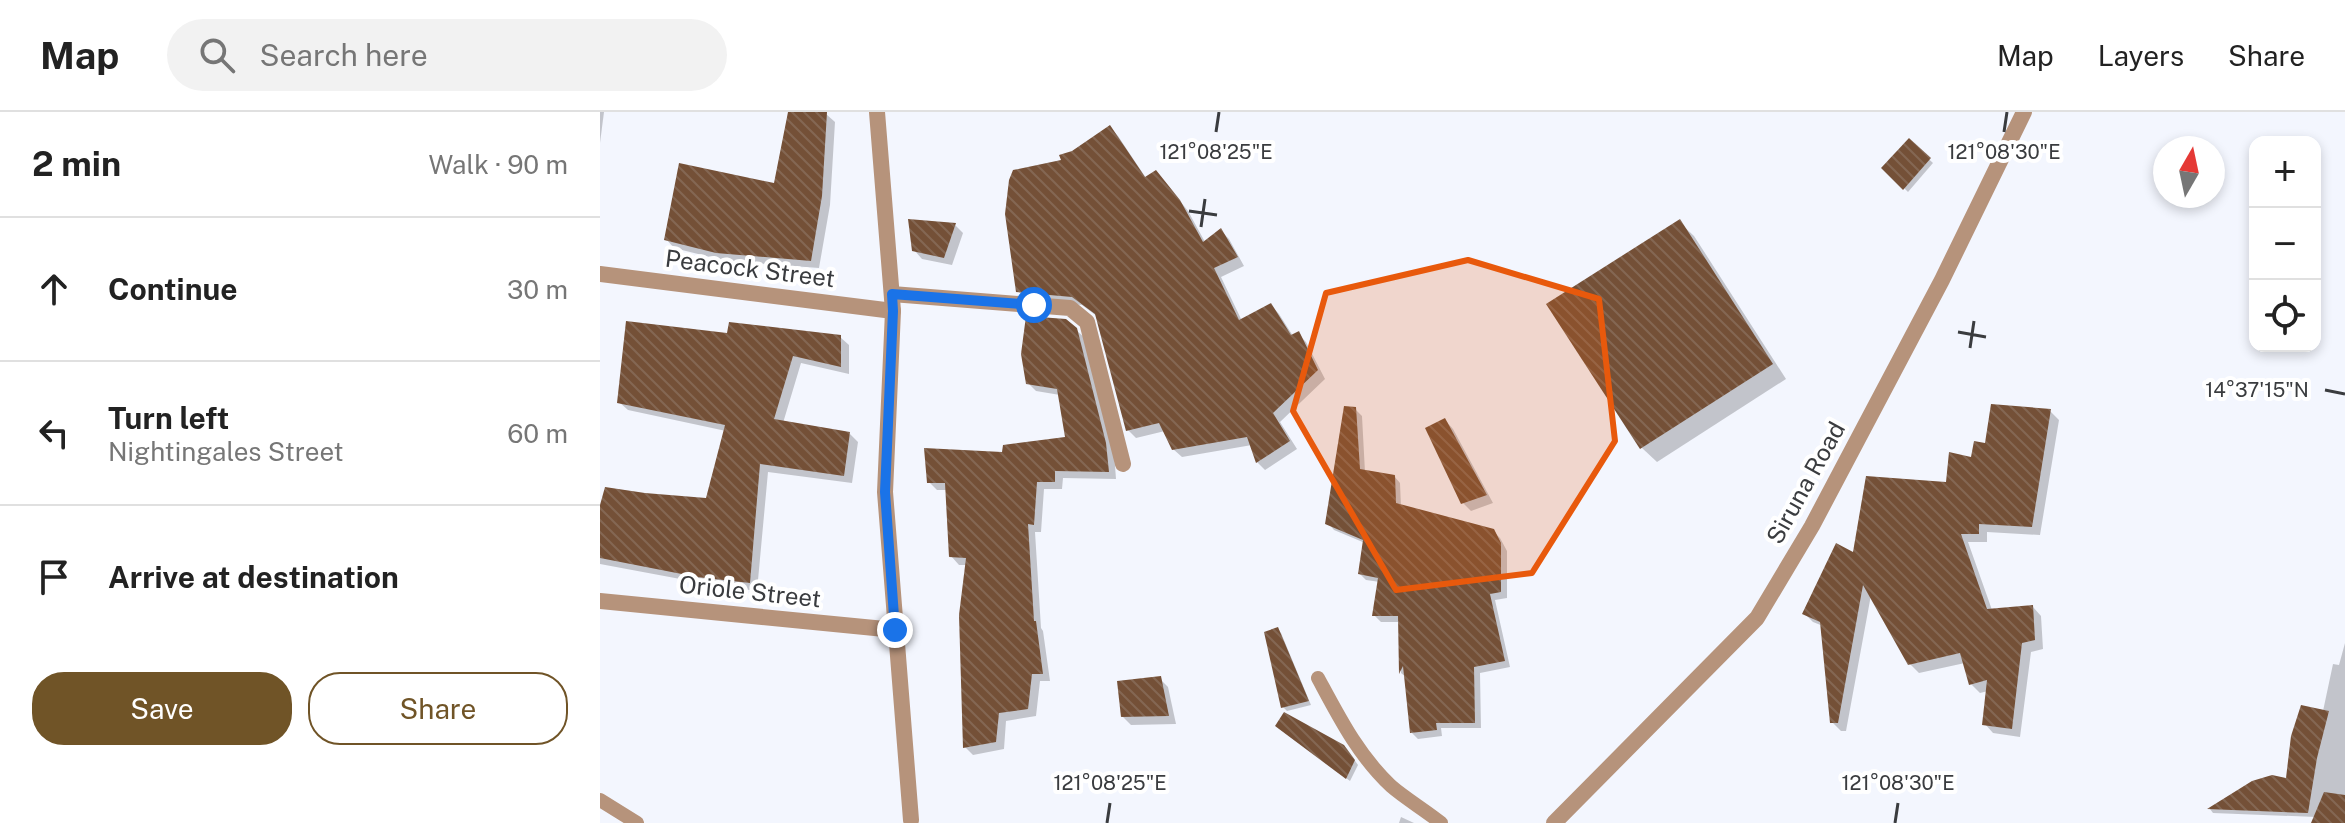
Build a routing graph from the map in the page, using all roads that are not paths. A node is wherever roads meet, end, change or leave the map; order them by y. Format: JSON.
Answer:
{"nodes":[{"id":1,"x":877,"y":112,"type":"edge"},
{"id":2,"x":2024,"y":112,"type":"edge"},
{"id":3,"x":600,"y":274,"type":"edge"},
{"id":4,"x":893,"y":302,"type":"junction"},
{"id":5,"x":1123,"y":464,"type":"dead end"},
{"id":6,"x":600,"y":601,"type":"edge"},
{"id":7,"x":895,"y":630,"type":"junction"},
{"id":8,"x":1318,"y":678,"type":"dead end"},
{"id":9,"x":600,"y":800,"type":"edge"},
{"id":10,"x":911,"y":820,"type":"dead end"},
{"id":11,"x":637,"y":823,"type":"edge"},
{"id":12,"x":1441,"y":823,"type":"edge"},
{"id":13,"x":1554,"y":823,"type":"edge"}],
"edges":[{"from":1,"to":4,"type":"street"},
{"from":2,"to":13,"type":"street","name":"Siruna Road"},
{"from":3,"to":4,"type":"street","name":"Peacock Street"},
{"from":4,"to":5,"type":"street","name":"Peacock Street"},
{"from":4,"to":7,"type":"street"},
{"from":6,"to":7,"type":"street","name":"Oriole Street"},
{"from":7,"to":10,"type":"street"},
{"from":8,"to":12,"type":"lane"},
{"from":9,"to":11,"type":"lane"}]}
